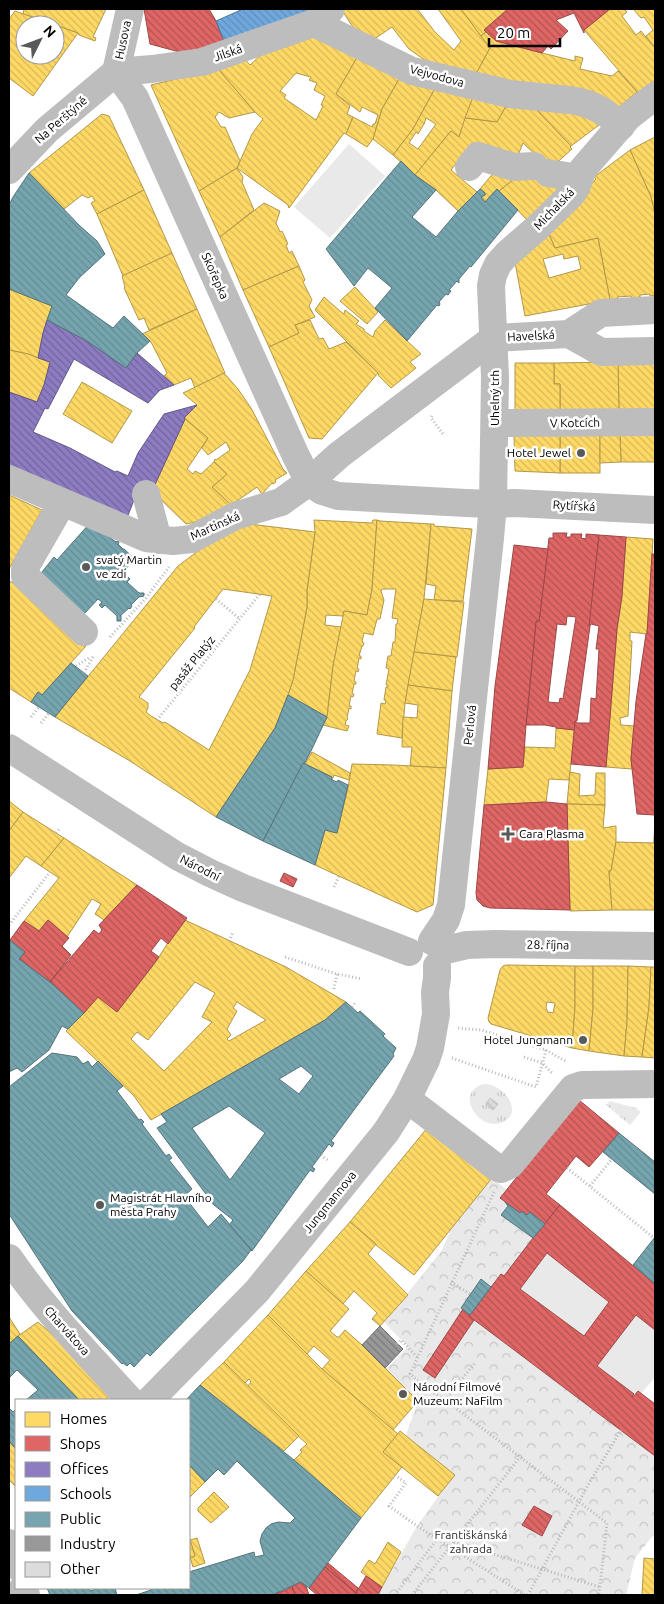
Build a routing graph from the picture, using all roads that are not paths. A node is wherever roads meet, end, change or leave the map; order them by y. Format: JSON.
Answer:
{"nodes":[{"id":1,"x":130,"y":9,"type":"edge"},
{"id":2,"x":322,"y":16,"type":"edge"},
{"id":3,"x":116,"y":72,"type":"junction"},
{"id":4,"x":655,"y":96,"type":"edge"},
{"id":5,"x":621,"y":126,"type":"junction"},
{"id":6,"x":469,"y":167,"type":"dead end"},
{"id":7,"x":9,"y":170,"type":"edge"},
{"id":8,"x":579,"y":178,"type":"junction"},
{"id":9,"x":655,"y":310,"type":"edge"},
{"id":10,"x":569,"y":334,"type":"junction"},
{"id":11,"x":494,"y":338,"type":"junction"},
{"id":12,"x":655,"y":351,"type":"edge"},
{"id":13,"x":655,"y":422,"type":"edge"},
{"id":14,"x":495,"y":423,"type":"junction"},
{"id":15,"x":9,"y":479,"type":"edge"},
{"id":16,"x":309,"y":482,"type":"junction"},
{"id":17,"x":146,"y":494,"type":"dead end"},
{"id":18,"x":62,"y":503,"type":"junction"},
{"id":19,"x":493,"y":504,"type":"junction"},
{"id":20,"x":655,"y":510,"type":"edge"},
{"id":21,"x":158,"y":540,"type":"junction"},
{"id":22,"x":96,"y":644,"type":"road end"},
{"id":23,"x":9,"y":748,"type":"edge"},
{"id":24,"x":655,"y":946,"type":"edge"},
{"id":25,"x":430,"y":953,"type":"junction"},
{"id":26,"x":655,"y":1084,"type":"edge"},
{"id":27,"x":407,"y":1099,"type":"junction"},
{"id":28,"x":9,"y":1258,"type":"edge"},
{"id":29,"x":129,"y":1399,"type":"edge"},
{"id":30,"x":151,"y":1399,"type":"edge"},
{"id":31,"x":9,"y":1543,"type":"edge"},
{"id":32,"x":15,"y":1563,"type":"edge"}],
"edges":[{"from":1,"to":3,"type":"street","name":"Husova"},
{"from":2,"to":3,"type":"street","name":"Jilská"},
{"from":2,"to":5,"type":"street","name":"Vejvodova"},
{"from":3,"to":7,"type":"street","name":"Na Perštýně"},
{"from":3,"to":16,"type":"street","name":"Skořepka"},
{"from":4,"to":5,"type":"street","name":"Michalská"},
{"from":5,"to":8,"type":"street","name":"Michalská"},
{"from":6,"to":8,"type":"street"},
{"from":8,"to":11,"type":"street","name":"Michalská"},
{"from":9,"to":10,"type":"street","name":"Havelská"},
{"from":10,"to":11,"type":"street","name":"Havelská"},
{"from":10,"to":12,"type":"street","name":"Havelská"},
{"from":11,"to":14,"type":"street","name":"Uhelný trh"},
{"from":11,"to":16,"type":"street"},
{"from":13,"to":14,"type":"street","name":"V Kotcích"},
{"from":14,"to":19,"type":"street","name":"Uhelný trh"},
{"from":15,"to":18,"type":"street","name":"Martinská"},
{"from":16,"to":19,"type":"street"},
{"from":16,"to":21,"type":"street","name":"Martinská"},
{"from":17,"to":21,"type":"street"},
{"from":18,"to":21,"type":"street","name":"Martinská"},
{"from":18,"to":22,"type":"street"},
{"from":19,"to":20,"type":"street","name":"Rytířská"},
{"from":19,"to":25,"type":"street","name":"Perlová"},
{"from":23,"to":25,"type":"street","name":"Národní"},
{"from":24,"to":25,"type":"street","name":"28. října"},
{"from":25,"to":27,"type":"street","name":"Jungmannova"},
{"from":26,"to":27,"type":"street"},
{"from":27,"to":30,"type":"street","name":"Jungmannova"},
{"from":28,"to":29,"type":"street","name":"Charvátova"},
{"from":31,"to":32,"type":"street"}]}
